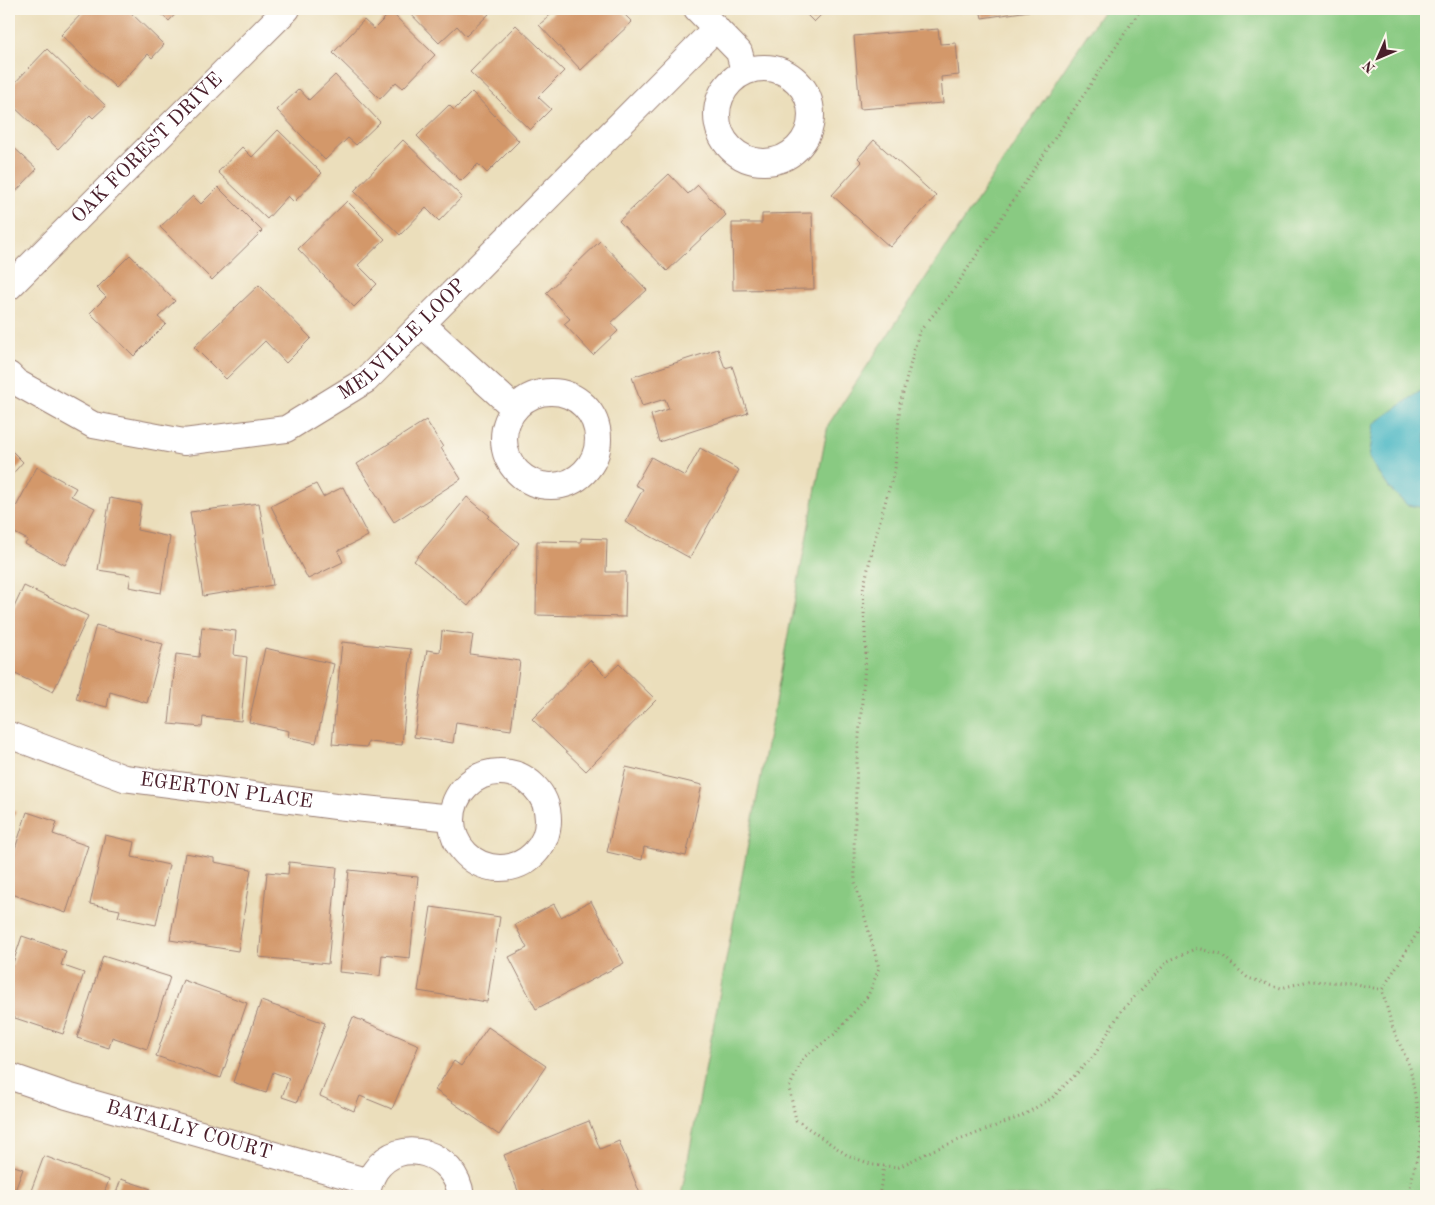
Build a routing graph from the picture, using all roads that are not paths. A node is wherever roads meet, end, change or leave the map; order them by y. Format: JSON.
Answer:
{"nodes":[{"id":1,"x":287,"y":9,"type":"edge"},
{"id":2,"x":697,"y":9,"type":"edge"},
{"id":3,"x":716,"y":28,"type":"junction"},
{"id":4,"x":744,"y":71,"type":"dead end"},
{"id":5,"x":9,"y":287,"type":"edge"},
{"id":6,"x":422,"y":324,"type":"junction"},
{"id":7,"x":9,"y":375,"type":"edge"},
{"id":8,"x":514,"y":408,"type":"dead end"},
{"id":9,"x":9,"y":735,"type":"edge"},
{"id":10,"x":452,"y":818,"type":"dead end"},
{"id":11,"x":9,"y":1076,"type":"edge"},
{"id":12,"x":367,"y":1189,"type":"edge"},
{"id":13,"x":461,"y":1196,"type":"edge"}],
"edges":[{"from":1,"to":5,"type":"street","name":"OAK FOREST DRIVE"},
{"from":2,"to":3,"type":"street"},
{"from":3,"to":4,"type":"street"},
{"from":3,"to":6,"type":"street","name":"MELVILLE LOOP"},
{"from":6,"to":7,"type":"street","name":"MELVILLE LOOP"},
{"from":6,"to":8,"type":"street"},
{"from":9,"to":10,"type":"street","name":"EGERTON PLACE"},
{"from":11,"to":12,"type":"street","name":"BATALLY COURT"},
{"from":12,"to":13,"type":"street","name":"BATALLY COURT"}]}
